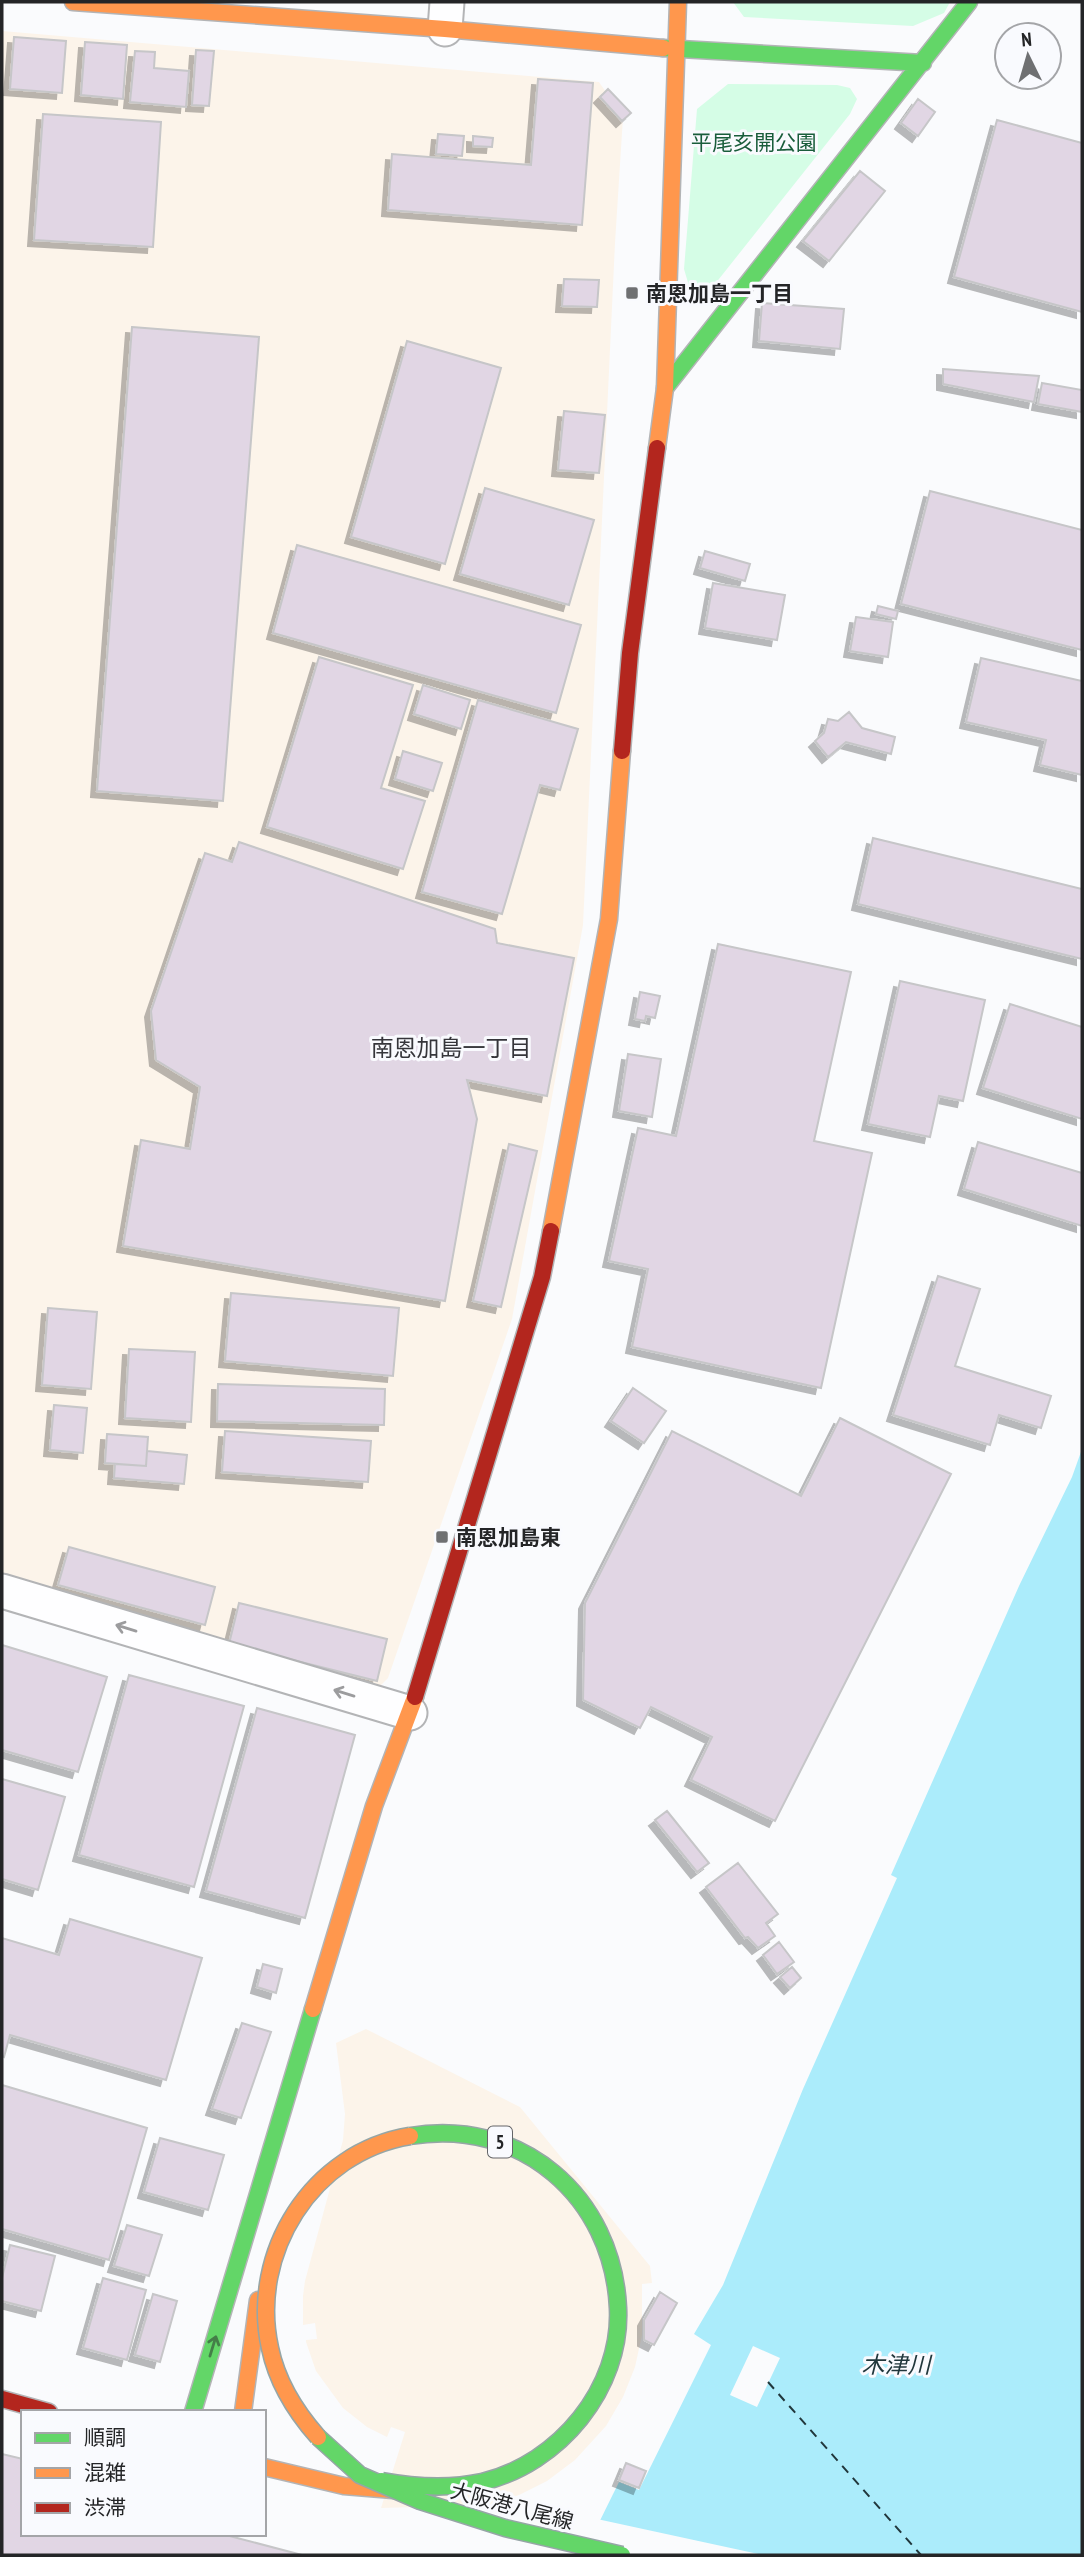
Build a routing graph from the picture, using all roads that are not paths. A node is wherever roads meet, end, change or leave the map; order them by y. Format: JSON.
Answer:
{"nodes":[{"id":1,"x":73,"y":2,"type":"edge"},
{"id":2,"x":678,"y":2,"type":"edge"},
{"id":3,"x":969,"y":2,"type":"edge"},
{"id":4,"x":446,"y":15,"type":"edge"},
{"id":5,"x":675,"y":49,"type":"junction"},
{"id":6,"x":923,"y":63,"type":"junction"},
{"id":7,"x":665,"y":388,"type":"junction"},
{"id":8,"x":2,"y":1591,"type":"edge"},
{"id":9,"x":410,"y":1713,"type":"junction"},
{"id":10,"x":284,"y":2107,"type":"junction"},
{"id":11,"x":271,"y":2203,"type":"dead end"},
{"id":12,"x":267,"y":2231,"type":"dead end"},
{"id":13,"x":2,"y":2399,"type":"edge"},
{"id":14,"x":42,"y":2410,"type":"edge"},
{"id":15,"x":194,"y":2410,"type":"edge"},
{"id":16,"x":243,"y":2410,"type":"edge"},
{"id":17,"x":266,"y":2466,"type":"edge"},
{"id":18,"x":434,"y":2487,"type":"edge"},
{"id":19,"x":434,"y":2487,"type":"edge"},
{"id":20,"x":434,"y":2487,"type":"edge"},
{"id":21,"x":434,"y":2487,"type":"edge"},
{"id":22,"x":394,"y":2490,"type":"edge"},
{"id":23,"x":394,"y":2490,"type":"edge"},
{"id":24,"x":394,"y":2490,"type":"edge"},
{"id":25,"x":394,"y":2490,"type":"edge"},
{"id":26,"x":622,"y":2555,"type":"edge"}],
"edges":[{"from":1,"to":4,"type":"street"},
{"from":2,"to":5,"type":"street"},
{"from":3,"to":6,"type":"street"},
{"from":4,"to":5,"type":"street"},
{"from":5,"to":6,"type":"street"},
{"from":5,"to":7,"type":"street"},
{"from":6,"to":7,"type":"street"},
{"from":7,"to":9,"type":"street"},
{"from":9,"to":8,"type":"street","one_way":true},
{"from":9,"to":10,"type":"street"},
{"from":10,"to":11,"type":"street"},
{"from":15,"to":10,"type":"street","one_way":true},
{"from":12,"to":16,"type":"street"},
{"from":13,"to":14,"type":"street"},
{"from":17,"to":22,"type":"street","name":"大阪港八尾線","number":"5","bridge":true},
{"from":18,"to":23,"type":"street","name":"大阪港八尾線","number":"5","bridge":true},
{"from":19,"to":20,"type":"street","name":"大阪港八尾線","number":"5","bridge":true},
{"from":21,"to":24,"type":"street","name":"大阪港八尾線","number":"5","bridge":true},
{"from":25,"to":26,"type":"street","name":"大阪港八尾線","number":"5","bridge":true}]}
